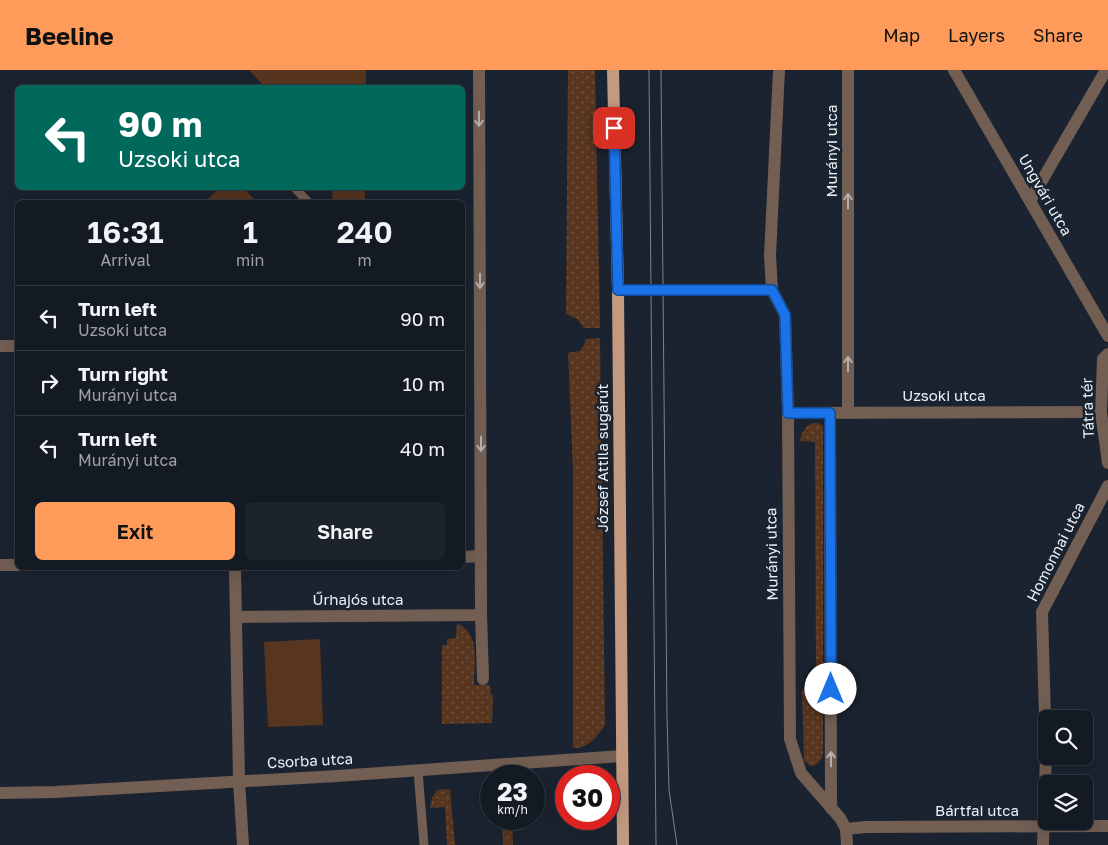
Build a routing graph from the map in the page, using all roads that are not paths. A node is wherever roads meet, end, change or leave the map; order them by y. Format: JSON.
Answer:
{"nodes":[{"id":1,"x":479,"y":70,"type":"edge"},
{"id":2,"x":613,"y":70,"type":"edge"},
{"id":3,"x":779,"y":70,"type":"edge"},
{"id":4,"x":848,"y":70,"type":"edge"},
{"id":5,"x":954,"y":70,"type":"edge"},
{"id":6,"x":1106,"y":70,"type":"edge"},
{"id":7,"x":297,"y":190,"type":"edge"},
{"id":8,"x":306,"y":200,"type":"edge"},
{"id":9,"x":1030,"y":201,"type":"junction"},
{"id":10,"x":618,"y":290,"type":"junction"},
{"id":11,"x":772,"y":290,"type":"junction"},
{"id":12,"x":1108,"y":336,"type":"edge"},
{"id":13,"x":0,"y":346,"type":"edge"},
{"id":14,"x":15,"y":346,"type":"edge"},
{"id":15,"x":1108,"y":354,"type":"edge"},
{"id":16,"x":1101,"y":412,"type":"junction"},
{"id":17,"x":788,"y":413,"type":"junction"},
{"id":18,"x":830,"y":413,"type":"junction"},
{"id":19,"x":848,"y":413,"type":"junction"},
{"id":20,"x":1108,"y":463,"type":"edge"},
{"id":21,"x":1108,"y":486,"type":"edge"},
{"id":22,"x":481,"y":556,"type":"junction"},
{"id":23,"x":465,"y":557,"type":"edge"},
{"id":24,"x":0,"y":565,"type":"edge"},
{"id":25,"x":15,"y":565,"type":"edge"},
{"id":26,"x":235,"y":570,"type":"edge"},
{"id":27,"x":481,"y":615,"type":"junction"},
{"id":28,"x":236,"y":617,"type":"junction"},
{"id":29,"x":483,"y":679,"type":"dead end"},
{"id":30,"x":1045,"y":710,"type":"edge"},
{"id":31,"x":622,"y":756,"type":"junction"},
{"id":32,"x":418,"y":771,"type":"junction"},
{"id":33,"x":239,"y":782,"type":"junction"},
{"id":34,"x":0,"y":793,"type":"edge"},
{"id":35,"x":831,"y":808,"type":"junction"},
{"id":36,"x":1093,"y":826,"type":"edge"},
{"id":37,"x":1108,"y":826,"type":"edge"},
{"id":38,"x":1038,"y":827,"type":"edge"},
{"id":39,"x":846,"y":829,"type":"junction"},
{"id":40,"x":1044,"y":830,"type":"edge"},
{"id":41,"x":242,"y":845,"type":"edge"},
{"id":42,"x":424,"y":845,"type":"edge"},
{"id":43,"x":624,"y":845,"type":"edge"},
{"id":44,"x":847,"y":845,"type":"edge"},
{"id":45,"x":1043,"y":845,"type":"edge"}],
"edges":[{"from":1,"to":22,"type":"street","one_way":true},
{"from":2,"to":10,"type":"main road","name":"József Attila sugárút"},
{"from":3,"to":11,"type":"street","name":"Murányi utca"},
{"from":19,"to":4,"type":"street","name":"Murányi utca","one_way":true},
{"from":5,"to":9,"type":"street","name":"Ungvári utca"},
{"from":6,"to":9,"type":"street"},
{"from":7,"to":8,"type":"lane"},
{"from":9,"to":12,"type":"street","name":"Ungvári utca"},
{"from":10,"to":11,"type":"street"},
{"from":10,"to":31,"type":"main road","name":"József Attila sugárút"},
{"from":11,"to":17,"type":"street","name":"Murányi utca"},
{"from":13,"to":14,"type":"street"},
{"from":15,"to":16,"type":"street","name":"Tátra tér"},
{"from":16,"to":19,"type":"street","name":"Uzsoki utca"},
{"from":16,"to":20,"type":"street","name":"Tátra tér"},
{"from":17,"to":18,"type":"street","name":"Uzsoki utca"},
{"from":17,"to":35,"type":"street","name":"Murányi utca"},
{"from":18,"to":19,"type":"street","name":"Uzsoki utca"},
{"from":35,"to":18,"type":"street","one_way":true},
{"from":21,"to":30,"type":"street","name":"Homonnai utca"},
{"from":22,"to":23,"type":"street"},
{"from":22,"to":27,"type":"street"},
{"from":24,"to":25,"type":"street"},
{"from":26,"to":28,"type":"street"},
{"from":27,"to":28,"type":"street","name":"Űrhajós utca"},
{"from":27,"to":29,"type":"street"},
{"from":28,"to":33,"type":"street"},
{"from":31,"to":32,"type":"street","name":"Csorba utca"},
{"from":31,"to":43,"type":"main road","name":"József Attila sugárút"},
{"from":32,"to":33,"type":"street","name":"Csorba utca"},
{"from":32,"to":42,"type":"lane"},
{"from":33,"to":34,"type":"street","name":"Csorba utca"},
{"from":33,"to":41,"type":"street"},
{"from":35,"to":39,"type":"street","name":"Murányi utca"},
{"from":36,"to":37,"type":"street","name":"Bártfai utca"},
{"from":38,"to":39,"type":"street","name":"Bártfai utca"},
{"from":39,"to":44,"type":"street"},
{"from":40,"to":45,"type":"street","name":"Homonnai utca"}]}
